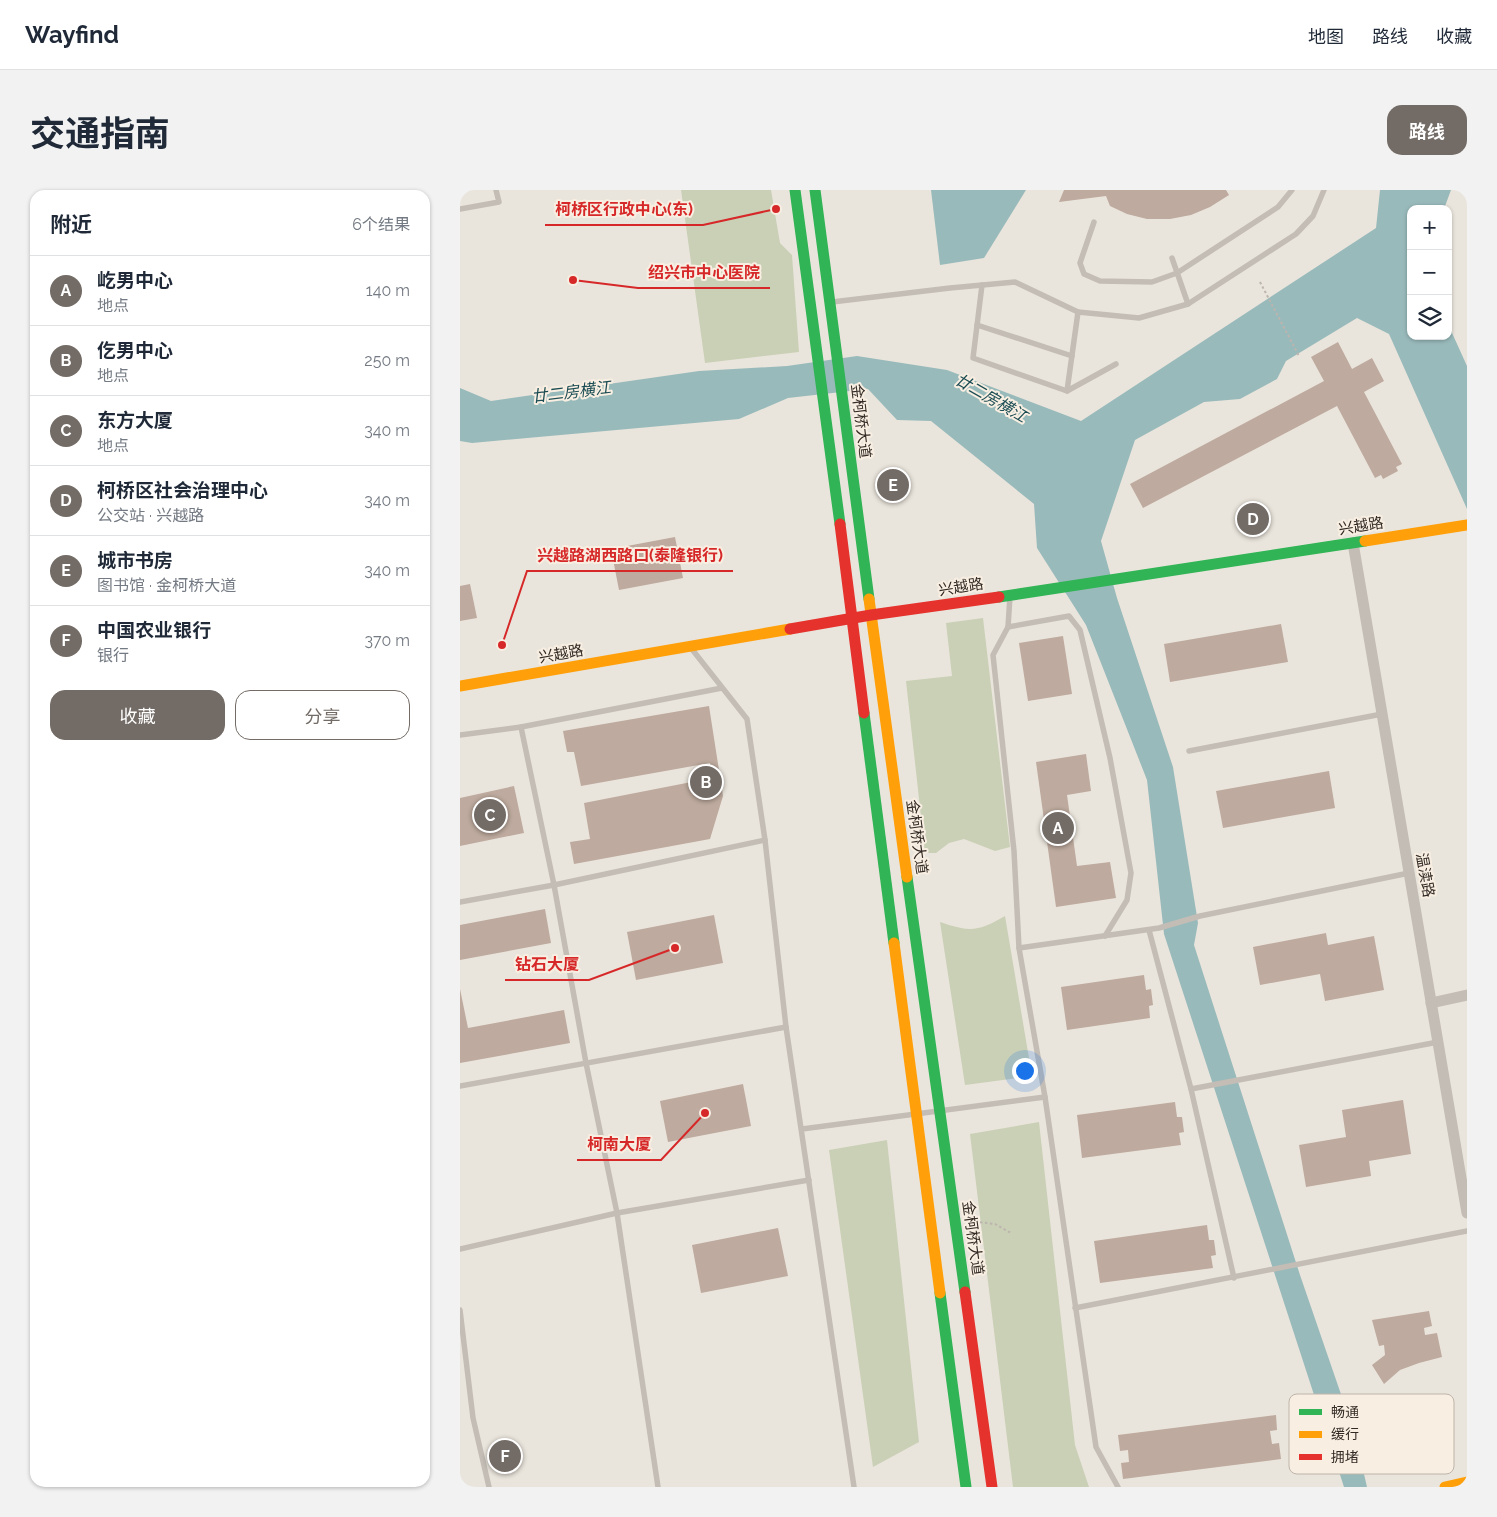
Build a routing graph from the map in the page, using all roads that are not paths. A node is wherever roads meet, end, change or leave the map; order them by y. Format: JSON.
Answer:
{"nodes":[{"id":1,"x":496,"y":190,"type":"edge"},
{"id":2,"x":795,"y":190,"type":"edge"},
{"id":3,"x":815,"y":190,"type":"edge"},
{"id":4,"x":1292,"y":190,"type":"edge"},
{"id":5,"x":1324,"y":190,"type":"edge"},
{"id":6,"x":460,"y":209,"type":"edge"},
{"id":7,"x":1094,"y":222,"type":"dead end"},
{"id":8,"x":1172,"y":258,"type":"dead end"},
{"id":9,"x":1177,"y":273,"type":"junction"},
{"id":10,"x":982,"y":285,"type":"junction"},
{"id":11,"x":831,"y":302,"type":"junction"},
{"id":12,"x":1188,"y":304,"type":"junction"},
{"id":13,"x":1078,"y":312,"type":"junction"},
{"id":14,"x":977,"y":326,"type":"junction"},
{"id":15,"x":1072,"y":356,"type":"junction"},
{"id":16,"x":1116,"y":364,"type":"dead end"},
{"id":17,"x":1067,"y":391,"type":"junction"},
{"id":18,"x":1462,"y":526,"type":"edge"},
{"id":19,"x":1353,"y":543,"type":"junction"},
{"id":20,"x":1010,"y":594,"type":"junction"},
{"id":21,"x":871,"y":616,"type":"junction"},
{"id":22,"x":852,"y":619,"type":"junction"},
{"id":23,"x":1008,"y":627,"type":"junction"},
{"id":24,"x":690,"y":647,"type":"junction"},
{"id":25,"x":460,"y":686,"type":"edge"},
{"id":26,"x":722,"y":688,"type":"junction"},
{"id":27,"x":1382,"y":714,"type":"junction"},
{"id":28,"x":521,"y":727,"type":"junction"},
{"id":29,"x":460,"y":734,"type":"edge"},
{"id":30,"x":1189,"y":751,"type":"dead end"},
{"id":31,"x":765,"y":840,"type":"junction"},
{"id":32,"x":1409,"y":873,"type":"junction"},
{"id":33,"x":554,"y":885,"type":"junction"},
{"id":34,"x":460,"y":902,"type":"edge"},
{"id":35,"x":1149,"y":930,"type":"junction"},
{"id":36,"x":1105,"y":936,"type":"junction"},
{"id":37,"x":1018,"y":948,"type":"junction"},
{"id":38,"x":1467,"y":995,"type":"edge"},
{"id":39,"x":1431,"y":1003,"type":"junction"},
{"id":40,"x":786,"y":1027,"type":"junction"},
{"id":41,"x":1438,"y":1042,"type":"junction"},
{"id":42,"x":586,"y":1064,"type":"junction"},
{"id":43,"x":460,"y":1086,"type":"edge"},
{"id":44,"x":1191,"y":1089,"type":"junction"},
{"id":45,"x":1045,"y":1097,"type":"junction"},
{"id":46,"x":940,"y":1110,"type":"junction"},
{"id":47,"x":917,"y":1113,"type":"junction"},
{"id":48,"x":802,"y":1129,"type":"junction"},
{"id":49,"x":809,"y":1180,"type":"junction"},
{"id":50,"x":617,"y":1213,"type":"junction"},
{"id":51,"x":1467,"y":1213,"type":"edge"},
{"id":52,"x":1467,"y":1232,"type":"edge"},
{"id":53,"x":460,"y":1249,"type":"edge"},
{"id":54,"x":1234,"y":1278,"type":"junction"},
{"id":55,"x":1075,"y":1308,"type":"junction"},
{"id":56,"x":460,"y":1310,"type":"edge"},
{"id":57,"x":1467,"y":1482,"type":"edge"},
{"id":58,"x":490,"y":1487,"type":"edge"},
{"id":59,"x":658,"y":1487,"type":"edge"},
{"id":60,"x":854,"y":1487,"type":"edge"},
{"id":61,"x":966,"y":1487,"type":"edge"},
{"id":62,"x":992,"y":1487,"type":"edge"},
{"id":63,"x":1118,"y":1487,"type":"edge"},
{"id":64,"x":1445,"y":1487,"type":"edge"}],
"edges":[{"from":1,"to":6,"type":"lane"},
{"from":2,"to":22,"type":"main road"},
{"from":3,"to":11,"type":"main road","name":"金柯桥大道"},
{"from":4,"to":9,"type":"lane"},
{"from":5,"to":12,"type":"lane"},
{"from":7,"to":9,"type":"lane"},
{"from":8,"to":9,"type":"lane"},
{"from":9,"to":12,"type":"lane"},
{"from":10,"to":11,"type":"lane"},
{"from":10,"to":13,"type":"lane"},
{"from":10,"to":14,"type":"lane"},
{"from":11,"to":21,"type":"main road","name":"金柯桥大道"},
{"from":12,"to":13,"type":"lane"},
{"from":13,"to":15,"type":"lane"},
{"from":14,"to":15,"type":"lane"},
{"from":14,"to":17,"type":"lane"},
{"from":15,"to":17,"type":"lane"},
{"from":16,"to":17,"type":"lane"},
{"from":18,"to":19,"type":"main road","name":"兴越路"},
{"from":19,"to":20,"type":"main road","name":"兴越路"},
{"from":19,"to":27,"type":"street","name":"温渎路"},
{"from":20,"to":21,"type":"main road","name":"兴越路"},
{"from":20,"to":23,"type":"lane"},
{"from":21,"to":22,"type":"main road","name":"兴越路"},
{"from":21,"to":46,"type":"main road","name":"金柯桥大道"},
{"from":22,"to":24,"type":"main road","name":"兴越路"},
{"from":22,"to":47,"type":"main road"},
{"from":23,"to":36,"type":"lane"},
{"from":23,"to":37,"type":"lane"},
{"from":24,"to":25,"type":"main road","name":"兴越路"},
{"from":24,"to":26,"type":"lane"},
{"from":26,"to":28,"type":"lane"},
{"from":26,"to":31,"type":"lane"},
{"from":27,"to":30,"type":"lane"},
{"from":27,"to":32,"type":"street","name":"温渎路"},
{"from":28,"to":29,"type":"lane"},
{"from":28,"to":33,"type":"lane"},
{"from":31,"to":33,"type":"lane"},
{"from":31,"to":40,"type":"lane"},
{"from":32,"to":35,"type":"lane"},
{"from":32,"to":39,"type":"street","name":"温渎路"},
{"from":33,"to":34,"type":"lane"},
{"from":33,"to":42,"type":"lane"},
{"from":35,"to":36,"type":"lane"},
{"from":35,"to":44,"type":"lane"},
{"from":36,"to":37,"type":"lane"},
{"from":37,"to":45,"type":"lane"},
{"from":38,"to":39,"type":"street"},
{"from":39,"to":41,"type":"street","name":"温渎路"},
{"from":40,"to":42,"type":"lane"},
{"from":40,"to":48,"type":"lane"},
{"from":41,"to":44,"type":"lane"},
{"from":41,"to":51,"type":"street","name":"温渎路"},
{"from":42,"to":43,"type":"lane"},
{"from":42,"to":50,"type":"lane"},
{"from":44,"to":54,"type":"lane"},
{"from":45,"to":46,"type":"lane"},
{"from":45,"to":55,"type":"lane"},
{"from":46,"to":47,"type":"lane"},
{"from":46,"to":62,"type":"main road","name":"金柯桥大道"},
{"from":47,"to":48,"type":"lane"},
{"from":47,"to":61,"type":"main road"},
{"from":48,"to":49,"type":"lane"},
{"from":49,"to":50,"type":"lane"},
{"from":49,"to":60,"type":"lane"},
{"from":50,"to":53,"type":"lane"},
{"from":50,"to":59,"type":"lane"},
{"from":52,"to":54,"type":"lane"},
{"from":54,"to":55,"type":"lane"},
{"from":55,"to":63,"type":"lane"},
{"from":56,"to":58,"type":"lane"},
{"from":57,"to":64,"type":"main road"}]}
